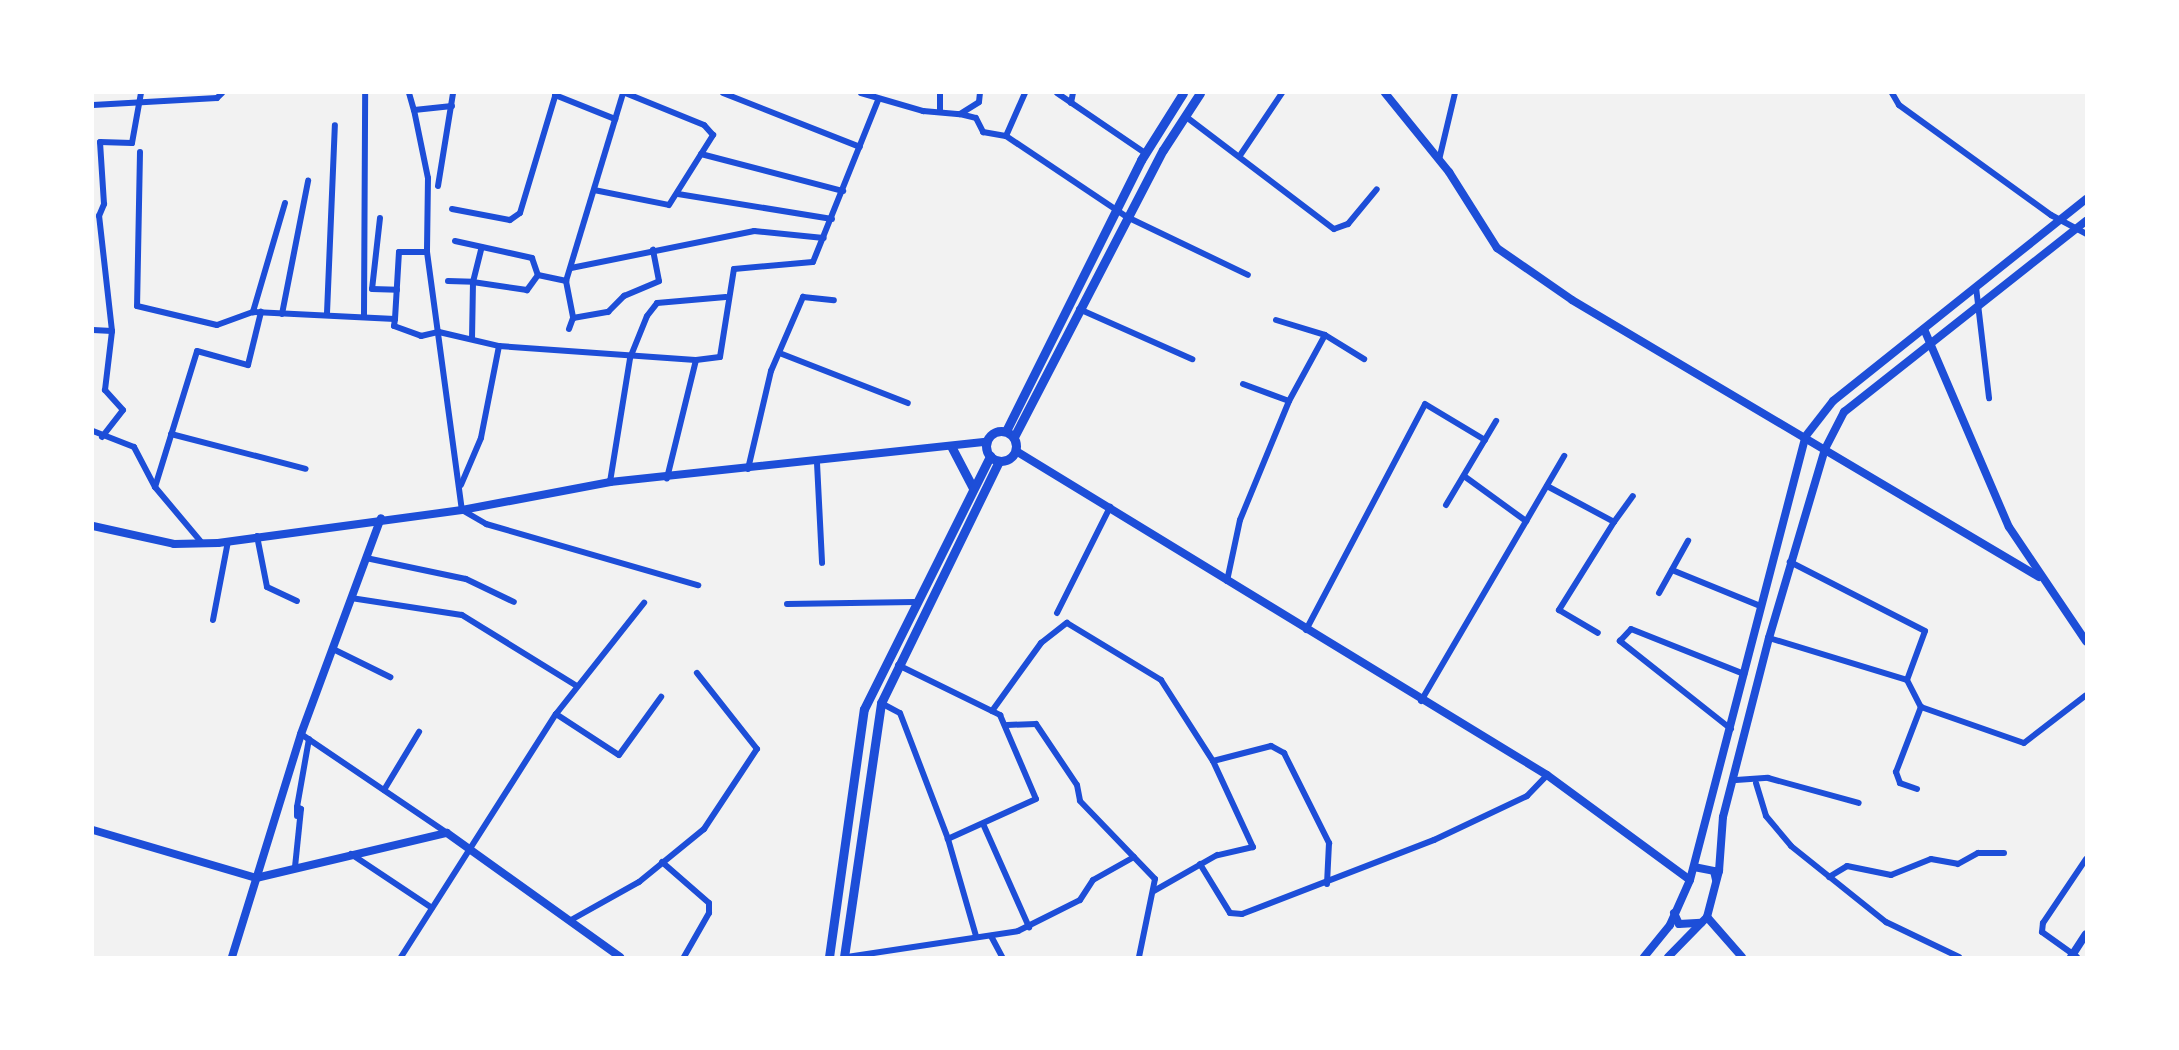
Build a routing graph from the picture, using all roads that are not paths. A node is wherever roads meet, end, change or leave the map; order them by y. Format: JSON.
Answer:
{"nodes":[{"id":1,"x":141,"y":93,"type":"edge"},
{"id":2,"x":222,"y":93,"type":"edge"},
{"id":3,"x":365,"y":93,"type":"edge"},
{"id":4,"x":409,"y":93,"type":"edge"},
{"id":5,"x":453,"y":93,"type":"edge"},
{"id":6,"x":624,"y":93,"type":"edge"},
{"id":7,"x":723,"y":93,"type":"edge"},
{"id":8,"x":861,"y":93,"type":"edge"},
{"id":9,"x":940,"y":93,"type":"edge"},
{"id":10,"x":980,"y":93,"type":"edge"},
{"id":11,"x":1025,"y":93,"type":"edge"},
{"id":12,"x":1057,"y":93,"type":"edge"},
{"id":13,"x":1073,"y":93,"type":"edge"},
{"id":14,"x":1183,"y":93,"type":"edge"},
{"id":15,"x":1200,"y":93,"type":"edge"},
{"id":16,"x":1282,"y":93,"type":"edge"},
{"id":17,"x":1385,"y":93,"type":"edge"},
{"id":18,"x":1455,"y":93,"type":"edge"},
{"id":19,"x":1892,"y":93,"type":"edge"},
{"id":20,"x":555,"y":94,"type":"edge"},
{"id":21,"x":878,"y":100,"type":"junction"},
{"id":22,"x":139,"y":103,"type":"junction"},
{"id":23,"x":1071,"y":103,"type":"junction"},
{"id":24,"x":93,"y":105,"type":"edge"},
{"id":25,"x":452,"y":106,"type":"junction"},
{"id":26,"x":414,"y":110,"type":"junction"},
{"id":27,"x":940,"y":111,"type":"junction"},
{"id":28,"x":960,"y":114,"type":"junction"},
{"id":29,"x":1185,"y":116,"type":"junction"},
{"id":30,"x":615,"y":118,"type":"junction"},
{"id":31,"x":335,"y":125,"type":"dead end"},
{"id":32,"x":1006,"y":136,"type":"junction"},
{"id":33,"x":860,"y":147,"type":"junction"},
{"id":34,"x":140,"y":152,"type":"dead end"},
{"id":35,"x":1145,"y":153,"type":"junction"},
{"id":36,"x":700,"y":154,"type":"junction"},
{"id":37,"x":1241,"y":154,"type":"junction"},
{"id":38,"x":1439,"y":160,"type":"junction"},
{"id":39,"x":308,"y":181,"type":"dead end"},
{"id":40,"x":438,"y":186,"type":"dead end"},
{"id":41,"x":1377,"y":189,"type":"dead end"},
{"id":42,"x":594,"y":190,"type":"junction"},
{"id":43,"x":843,"y":191,"type":"junction"},
{"id":44,"x":678,"y":194,"type":"junction"},
{"id":45,"x":2086,"y":199,"type":"edge"},
{"id":46,"x":285,"y":203,"type":"dead end"},
{"id":47,"x":452,"y":209,"type":"dead end"},
{"id":48,"x":1116,"y":210,"type":"junction"},
{"id":49,"x":1126,"y":217,"type":"junction"},
{"id":50,"x":380,"y":218,"type":"dead end"},
{"id":51,"x":832,"y":219,"type":"junction"},
{"id":52,"x":2060,"y":220,"type":"junction"},
{"id":53,"x":2086,"y":221,"type":"edge"},
{"id":54,"x":2075,"y":228,"type":"junction"},
{"id":55,"x":2086,"y":234,"type":"edge"},
{"id":56,"x":824,"y":238,"type":"junction"},
{"id":57,"x":455,"y":241,"type":"dead end"},
{"id":58,"x":482,"y":247,"type":"junction"},
{"id":59,"x":653,"y":250,"type":"junction"},
{"id":60,"x":427,"y":252,"type":"junction"},
{"id":61,"x":571,"y":268,"type":"junction"},
{"id":62,"x":538,"y":275,"type":"junction"},
{"id":63,"x":1248,"y":275,"type":"dead end"},
{"id":64,"x":448,"y":281,"type":"dead end"},
{"id":65,"x":566,"y":281,"type":"junction"},
{"id":66,"x":473,"y":282,"type":"junction"},
{"id":67,"x":1976,"y":287,"type":"junction"},
{"id":68,"x":397,"y":290,"type":"junction"},
{"id":69,"x":726,"y":297,"type":"junction"},
{"id":70,"x":834,"y":300,"type":"dead end"},
{"id":71,"x":1980,"y":304,"type":"junction"},
{"id":72,"x":1079,"y":309,"type":"junction"},
{"id":73,"x":257,"y":312,"type":"junction"},
{"id":74,"x":327,"y":313,"type":"junction"},
{"id":75,"x":282,"y":314,"type":"junction"},
{"id":76,"x":364,"y":315,"type":"junction"},
{"id":77,"x":573,"y":318,"type":"junction"},
{"id":78,"x":395,"y":319,"type":"junction"},
{"id":79,"x":1276,"y":320,"type":"dead end"},
{"id":80,"x":569,"y":329,"type":"dead end"},
{"id":81,"x":1924,"y":329,"type":"junction"},
{"id":82,"x":93,"y":330,"type":"edge"},
{"id":83,"x":112,"y":331,"type":"junction"},
{"id":84,"x":439,"y":332,"type":"junction"},
{"id":85,"x":1325,"y":335,"type":"junction"},
{"id":86,"x":472,"y":337,"type":"junction"},
{"id":87,"x":1930,"y":343,"type":"junction"},
{"id":88,"x":499,"y":346,"type":"junction"},
{"id":89,"x":782,"y":354,"type":"junction"},
{"id":90,"x":630,"y":358,"type":"junction"},
{"id":91,"x":1192,"y":359,"type":"dead end"},
{"id":92,"x":1364,"y":359,"type":"dead end"},
{"id":93,"x":696,"y":360,"type":"junction"},
{"id":94,"x":1243,"y":384,"type":"dead end"},
{"id":95,"x":1989,"y":398,"type":"dead end"},
{"id":96,"x":1289,"y":401,"type":"junction"},
{"id":97,"x":908,"y":403,"type":"dead end"},
{"id":98,"x":1496,"y":421,"type":"dead end"},
{"id":99,"x":93,"y":430,"type":"edge"},
{"id":100,"x":171,"y":434,"type":"junction"},
{"id":101,"x":1010,"y":434,"type":"junction"},
{"id":102,"x":102,"y":437,"type":"junction"},
{"id":103,"x":1805,"y":437,"type":"junction"},
{"id":104,"x":1485,"y":440,"type":"junction"},
{"id":105,"x":987,"y":442,"type":"junction"},
{"id":106,"x":951,"y":446,"type":"junction"},
{"id":107,"x":1825,"y":448,"type":"junction"},
{"id":108,"x":1016,"y":451,"type":"junction"},
{"id":109,"x":1564,"y":456,"type":"dead end"},
{"id":110,"x":994,"y":459,"type":"junction"},
{"id":111,"x":817,"y":464,"type":"junction"},
{"id":112,"x":306,"y":469,"type":"dead end"},
{"id":113,"x":747,"y":470,"type":"junction"},
{"id":114,"x":1464,"y":476,"type":"junction"},
{"id":115,"x":667,"y":478,"type":"junction"},
{"id":116,"x":610,"y":482,"type":"junction"},
{"id":117,"x":155,"y":486,"type":"junction"},
{"id":118,"x":461,"y":486,"type":"junction"},
{"id":119,"x":1547,"y":486,"type":"junction"},
{"id":120,"x":973,"y":488,"type":"junction"},
{"id":121,"x":1633,"y":496,"type":"dead end"},
{"id":122,"x":1446,"y":505,"type":"dead end"},
{"id":123,"x":1110,"y":507,"type":"junction"},
{"id":124,"x":462,"y":510,"type":"junction"},
{"id":125,"x":381,"y":517,"type":"junction"},
{"id":126,"x":1526,"y":521,"type":"junction"},
{"id":127,"x":1614,"y":522,"type":"junction"},
{"id":128,"x":93,"y":526,"type":"edge"},
{"id":129,"x":257,"y":536,"type":"junction"},
{"id":130,"x":228,"y":541,"type":"junction"},
{"id":131,"x":1688,"y":541,"type":"dead end"},
{"id":132,"x":202,"y":543,"type":"junction"},
{"id":133,"x":366,"y":558,"type":"junction"},
{"id":134,"x":1790,"y":562,"type":"junction"},
{"id":135,"x":822,"y":563,"type":"dead end"},
{"id":136,"x":1672,"y":570,"type":"junction"},
{"id":137,"x":2039,"y":578,"type":"junction"},
{"id":138,"x":1227,"y":580,"type":"junction"},
{"id":139,"x":698,"y":585,"type":"dead end"},
{"id":140,"x":1659,"y":593,"type":"dead end"},
{"id":141,"x":351,"y":598,"type":"junction"},
{"id":142,"x":297,"y":601,"type":"dead end"},
{"id":143,"x":514,"y":602,"type":"dead end"},
{"id":144,"x":914,"y":602,"type":"junction"},
{"id":145,"x":644,"y":603,"type":"dead end"},
{"id":146,"x":787,"y":604,"type":"dead end"},
{"id":147,"x":1760,"y":606,"type":"junction"},
{"id":148,"x":1057,"y":613,"type":"dead end"},
{"id":149,"x":213,"y":620,"type":"dead end"},
{"id":150,"x":1306,"y":630,"type":"junction"},
{"id":151,"x":1598,"y":633,"type":"dead end"},
{"id":152,"x":1769,"y":638,"type":"junction"},
{"id":153,"x":2086,"y":640,"type":"edge"},
{"id":154,"x":333,"y":649,"type":"junction"},
{"id":155,"x":898,"y":665,"type":"junction"},
{"id":156,"x":697,"y":673,"type":"dead end"},
{"id":157,"x":1744,"y":674,"type":"junction"},
{"id":158,"x":390,"y":677,"type":"dead end"},
{"id":159,"x":1907,"y":680,"type":"junction"},
{"id":160,"x":577,"y":686,"type":"junction"},
{"id":161,"x":2086,"y":695,"type":"edge"},
{"id":162,"x":661,"y":697,"type":"dead end"},
{"id":163,"x":1421,"y":701,"type":"junction"},
{"id":164,"x":881,"y":704,"type":"junction"},
{"id":165,"x":1921,"y":707,"type":"junction"},
{"id":166,"x":992,"y":711,"type":"junction"},
{"id":167,"x":556,"y":714,"type":"junction"},
{"id":168,"x":1007,"y":725,"type":"junction"},
{"id":169,"x":1731,"y":729,"type":"junction"},
{"id":170,"x":419,"y":732,"type":"dead end"},
{"id":171,"x":302,"y":734,"type":"junction"},
{"id":172,"x":309,"y":739,"type":"junction"},
{"id":173,"x":1213,"y":761,"type":"junction"},
{"id":174,"x":1547,"y":775,"type":"junction"},
{"id":175,"x":1736,"y":780,"type":"junction"},
{"id":176,"x":1756,"y":783,"type":"junction"},
{"id":177,"x":1917,"y":789,"type":"dead end"},
{"id":178,"x":384,"y":790,"type":"junction"},
{"id":179,"x":1859,"y":803,"type":"dead end"},
{"id":180,"x":279,"y":807,"type":"junction"},
{"id":181,"x":296,"y":811,"type":"junction"},
{"id":182,"x":984,"y":826,"type":"junction"},
{"id":183,"x":93,"y":830,"type":"edge"},
{"id":184,"x":447,"y":833,"type":"junction"},
{"id":185,"x":948,"y":839,"type":"junction"},
{"id":186,"x":470,"y":849,"type":"junction"},
{"id":187,"x":2004,"y":853,"type":"dead end"},
{"id":188,"x":351,"y":854,"type":"junction"},
{"id":189,"x":1134,"y":857,"type":"junction"},
{"id":190,"x":2086,"y":859,"type":"edge"},
{"id":191,"x":662,"y":862,"type":"junction"},
{"id":192,"x":1200,"y":864,"type":"junction"},
{"id":193,"x":295,"y":867,"type":"junction"},
{"id":194,"x":1694,"y":867,"type":"junction"},
{"id":195,"x":1829,"y":877,"type":"junction"},
{"id":196,"x":256,"y":878,"type":"junction"},
{"id":197,"x":1690,"y":880,"type":"junction"},
{"id":198,"x":1716,"y":882,"type":"junction"},
{"id":199,"x":1327,"y":884,"type":"junction"},
{"id":200,"x":1154,"y":891,"type":"junction"},
{"id":201,"x":432,"y":909,"type":"junction"},
{"id":202,"x":1674,"y":914,"type":"junction"},
{"id":203,"x":1707,"y":916,"type":"junction"},
{"id":204,"x":571,"y":920,"type":"junction"},
{"id":205,"x":1701,"y":924,"type":"junction"},
{"id":206,"x":1029,"y":927,"type":"junction"},
{"id":207,"x":2086,"y":934,"type":"edge"},
{"id":208,"x":976,"y":936,"type":"junction"},
{"id":209,"x":991,"y":936,"type":"junction"},
{"id":210,"x":2074,"y":956,"type":"edge"},
{"id":211,"x":232,"y":957,"type":"edge"},
{"id":212,"x":401,"y":957,"type":"edge"},
{"id":213,"x":620,"y":957,"type":"edge"},
{"id":214,"x":684,"y":957,"type":"edge"},
{"id":215,"x":830,"y":957,"type":"edge"},
{"id":216,"x":846,"y":957,"type":"edge"},
{"id":217,"x":1002,"y":957,"type":"edge"},
{"id":218,"x":1139,"y":957,"type":"edge"},
{"id":219,"x":1644,"y":957,"type":"edge"},
{"id":220,"x":1668,"y":957,"type":"edge"},
{"id":221,"x":1742,"y":957,"type":"edge"},
{"id":222,"x":1959,"y":957,"type":"edge"}],
"edges":[{"from":1,"to":22,"type":"street"},
{"from":2,"to":22,"type":"street"},
{"from":3,"to":76,"type":"street"},
{"from":4,"to":26,"type":"street"},
{"from":5,"to":25,"type":"street"},
{"from":6,"to":30,"type":"street"},
{"from":6,"to":36,"type":"street"},
{"from":7,"to":33,"type":"street"},
{"from":8,"to":21,"type":"street"},
{"from":9,"to":27,"type":"street"},
{"from":10,"to":28,"type":"street"},
{"from":11,"to":32,"type":"street"},
{"from":12,"to":23,"type":"street"},
{"from":13,"to":23,"type":"street"},
{"from":14,"to":35,"type":"main road"},
{"from":15,"to":29,"type":"main road"},
{"from":16,"to":37,"type":"street"},
{"from":17,"to":38,"type":"street"},
{"from":18,"to":38,"type":"street"},
{"from":19,"to":52,"type":"street"},
{"from":20,"to":30,"type":"street"},
{"from":20,"to":47,"type":"street"},
{"from":21,"to":27,"type":"street"},
{"from":21,"to":33,"type":"street"},
{"from":22,"to":24,"type":"street"},
{"from":22,"to":83,"type":"street"},
{"from":23,"to":35,"type":"street"},
{"from":25,"to":26,"type":"street"},
{"from":25,"to":40,"type":"street"},
{"from":26,"to":60,"type":"street"},
{"from":27,"to":28,"type":"street"},
{"from":28,"to":32,"type":"street"},
{"from":29,"to":37,"type":"street"},
{"from":29,"to":49,"type":"main road"},
{"from":30,"to":42,"type":"street"},
{"from":31,"to":74,"type":"street"},
{"from":32,"to":48,"type":"street"},
{"from":33,"to":43,"type":"street"},
{"from":34,"to":73,"type":"street"},
{"from":35,"to":48,"type":"main road"},
{"from":36,"to":43,"type":"street"},
{"from":36,"to":44,"type":"street"},
{"from":37,"to":41,"type":"street"},
{"from":38,"to":103,"type":"street"},
{"from":39,"to":75,"type":"street"},
{"from":42,"to":44,"type":"street"},
{"from":42,"to":61,"type":"street"},
{"from":43,"to":51,"type":"street"},
{"from":44,"to":51,"type":"street"},
{"from":45,"to":52,"type":"main road"},
{"from":46,"to":73,"type":"street"},
{"from":48,"to":49,"type":"street"},
{"from":48,"to":101,"type":"main road"},
{"from":49,"to":63,"type":"street"},
{"from":49,"to":72,"type":"main road"},
{"from":50,"to":68,"type":"street"},
{"from":51,"to":56,"type":"street"},
{"from":52,"to":54,"type":"street"},
{"from":52,"to":67,"type":"main road"},
{"from":53,"to":54,"type":"main road"},
{"from":54,"to":55,"type":"street"},
{"from":54,"to":71,"type":"main road"},
{"from":56,"to":59,"type":"street"},
{"from":56,"to":69,"type":"street"},
{"from":57,"to":58,"type":"street"},
{"from":58,"to":62,"type":"street"},
{"from":58,"to":66,"type":"street"},
{"from":59,"to":61,"type":"street"},
{"from":59,"to":77,"type":"street"},
{"from":60,"to":68,"type":"street"},
{"from":60,"to":84,"type":"street"},
{"from":61,"to":65,"type":"street"},
{"from":62,"to":65,"type":"street"},
{"from":62,"to":66,"type":"street"},
{"from":64,"to":66,"type":"street"},
{"from":65,"to":77,"type":"street"},
{"from":66,"to":86,"type":"street"},
{"from":67,"to":71,"type":"street"},
{"from":67,"to":81,"type":"main road"},
{"from":68,"to":78,"type":"street"},
{"from":69,"to":90,"type":"street"},
{"from":69,"to":93,"type":"street"},
{"from":70,"to":89,"type":"street"},
{"from":71,"to":87,"type":"main road"},
{"from":71,"to":95,"type":"street"},
{"from":72,"to":91,"type":"street"},
{"from":72,"to":101,"type":"main road"},
{"from":73,"to":75,"type":"street"},
{"from":73,"to":100,"type":"street"},
{"from":74,"to":75,"type":"street"},
{"from":74,"to":76,"type":"street"},
{"from":76,"to":78,"type":"street"},
{"from":77,"to":80,"type":"street"},
{"from":78,"to":84,"type":"street"},
{"from":79,"to":85,"type":"street"},
{"from":81,"to":87,"type":"street"},
{"from":81,"to":103,"type":"main road"},
{"from":82,"to":83,"type":"street"},
{"from":83,"to":102,"type":"street"},
{"from":84,"to":86,"type":"street"},
{"from":84,"to":118,"type":"street"},
{"from":85,"to":92,"type":"street"},
{"from":85,"to":96,"type":"street"},
{"from":86,"to":88,"type":"street"},
{"from":87,"to":107,"type":"main road"},
{"from":87,"to":137,"type":"street"},
{"from":88,"to":90,"type":"street"},
{"from":88,"to":118,"type":"street"},
{"from":89,"to":97,"type":"street"},
{"from":89,"to":113,"type":"street"},
{"from":90,"to":93,"type":"street"},
{"from":90,"to":116,"type":"street"},
{"from":93,"to":115,"type":"street"},
{"from":94,"to":96,"type":"street"},
{"from":96,"to":138,"type":"street"},
{"from":98,"to":104,"type":"street"},
{"from":99,"to":102,"type":"street"},
{"from":100,"to":112,"type":"street"},
{"from":100,"to":117,"type":"street"},
{"from":101,"to":105,"type":"main road"},
{"from":101,"to":108,"type":"main road"},
{"from":102,"to":117,"type":"street"},
{"from":103,"to":107,"type":"street"},
{"from":103,"to":147,"type":"main road"},
{"from":104,"to":114,"type":"street"},
{"from":104,"to":150,"type":"street"},
{"from":105,"to":106,"type":"main road"},
{"from":105,"to":110,"type":"main road"},
{"from":106,"to":111,"type":"main road"},
{"from":106,"to":120,"type":"main road"},
{"from":107,"to":134,"type":"main road"},
{"from":107,"to":137,"type":"street"},
{"from":108,"to":110,"type":"main road"},
{"from":108,"to":123,"type":"street"},
{"from":109,"to":119,"type":"street"},
{"from":110,"to":120,"type":"main road"},
{"from":110,"to":155,"type":"main road"},
{"from":111,"to":113,"type":"main road"},
{"from":111,"to":135,"type":"street"},
{"from":113,"to":115,"type":"main road"},
{"from":114,"to":122,"type":"street"},
{"from":114,"to":126,"type":"street"},
{"from":115,"to":116,"type":"main road"},
{"from":116,"to":124,"type":"main road"},
{"from":117,"to":132,"type":"street"},
{"from":118,"to":124,"type":"street"},
{"from":119,"to":126,"type":"street"},
{"from":119,"to":127,"type":"street"},
{"from":120,"to":144,"type":"main road"},
{"from":121,"to":127,"type":"street"},
{"from":123,"to":138,"type":"street"},
{"from":123,"to":148,"type":"street"},
{"from":124,"to":125,"type":"main road"},
{"from":124,"to":139,"type":"street"},
{"from":125,"to":129,"type":"main road"},
{"from":125,"to":133,"type":"street"},
{"from":126,"to":163,"type":"street"},
{"from":127,"to":151,"type":"street"},
{"from":128,"to":132,"type":"main road"},
{"from":129,"to":130,"type":"main road"},
{"from":129,"to":142,"type":"street"},
{"from":130,"to":132,"type":"main road"},
{"from":130,"to":149,"type":"street"},
{"from":131,"to":136,"type":"street"},
{"from":133,"to":141,"type":"street"},
{"from":133,"to":143,"type":"street"},
{"from":134,"to":152,"type":"main road"},
{"from":134,"to":159,"type":"street"},
{"from":136,"to":140,"type":"street"},
{"from":136,"to":147,"type":"street"},
{"from":137,"to":153,"type":"street"},
{"from":138,"to":150,"type":"street"},
{"from":141,"to":154,"type":"street"},
{"from":141,"to":160,"type":"street"},
{"from":144,"to":146,"type":"street"},
{"from":144,"to":215,"type":"main road"},
{"from":145,"to":160,"type":"street"},
{"from":147,"to":157,"type":"main road"},
{"from":150,"to":163,"type":"street"},
{"from":152,"to":159,"type":"street"},
{"from":152,"to":175,"type":"main road"},
{"from":154,"to":158,"type":"street"},
{"from":154,"to":171,"type":"street"},
{"from":155,"to":164,"type":"main road"},
{"from":155,"to":166,"type":"street"},
{"from":156,"to":191,"type":"street"},
{"from":157,"to":169,"type":"main road"},
{"from":157,"to":169,"type":"street"},
{"from":159,"to":165,"type":"street"},
{"from":160,"to":167,"type":"street"},
{"from":161,"to":165,"type":"street"},
{"from":162,"to":167,"type":"street"},
{"from":163,"to":174,"type":"street"},
{"from":164,"to":185,"type":"street"},
{"from":164,"to":216,"type":"main road"},
{"from":165,"to":177,"type":"street"},
{"from":166,"to":168,"type":"street"},
{"from":166,"to":173,"type":"street"},
{"from":167,"to":186,"type":"street"},
{"from":168,"to":182,"type":"street"},
{"from":168,"to":189,"type":"street"},
{"from":169,"to":194,"type":"main road"},
{"from":170,"to":178,"type":"street"},
{"from":171,"to":172,"type":"street"},
{"from":171,"to":180,"type":"street"},
{"from":172,"to":178,"type":"street"},
{"from":172,"to":181,"type":"street"},
{"from":173,"to":192,"type":"street"},
{"from":173,"to":199,"type":"street"},
{"from":174,"to":197,"type":"street"},
{"from":174,"to":199,"type":"street"},
{"from":175,"to":176,"type":"street"},
{"from":175,"to":198,"type":"main road"},
{"from":176,"to":179,"type":"street"},
{"from":176,"to":195,"type":"street"},
{"from":178,"to":184,"type":"street"},
{"from":180,"to":181,"type":"street"},
{"from":180,"to":196,"type":"street"},
{"from":181,"to":193,"type":"street"},
{"from":182,"to":185,"type":"street"},
{"from":182,"to":206,"type":"street"},
{"from":183,"to":196,"type":"street"},
{"from":184,"to":186,"type":"street"},
{"from":184,"to":188,"type":"street"},
{"from":185,"to":208,"type":"street"},
{"from":186,"to":201,"type":"street"},
{"from":186,"to":204,"type":"street"},
{"from":187,"to":195,"type":"street"},
{"from":188,"to":193,"type":"street"},
{"from":188,"to":201,"type":"street"},
{"from":189,"to":200,"type":"street"},
{"from":189,"to":206,"type":"street"},
{"from":190,"to":210,"type":"street"},
{"from":191,"to":204,"type":"street"},
{"from":191,"to":214,"type":"street"},
{"from":192,"to":199,"type":"street"},
{"from":192,"to":200,"type":"street"},
{"from":193,"to":196,"type":"street"},
{"from":194,"to":197,"type":"main road"},
{"from":194,"to":198,"type":"main road"},
{"from":195,"to":222,"type":"street"},
{"from":196,"to":211,"type":"street"},
{"from":197,"to":202,"type":"main road"},
{"from":198,"to":203,"type":"main road"},
{"from":200,"to":218,"type":"street"},
{"from":201,"to":212,"type":"street"},
{"from":202,"to":205,"type":"main road"},
{"from":202,"to":219,"type":"main road"},
{"from":203,"to":205,"type":"main road"},
{"from":203,"to":221,"type":"street"},
{"from":204,"to":213,"type":"street"},
{"from":205,"to":220,"type":"main road"},
{"from":206,"to":209,"type":"street"},
{"from":207,"to":210,"type":"main road"},
{"from":208,"to":209,"type":"street"},
{"from":208,"to":216,"type":"street"},
{"from":209,"to":217,"type":"street"}]}
